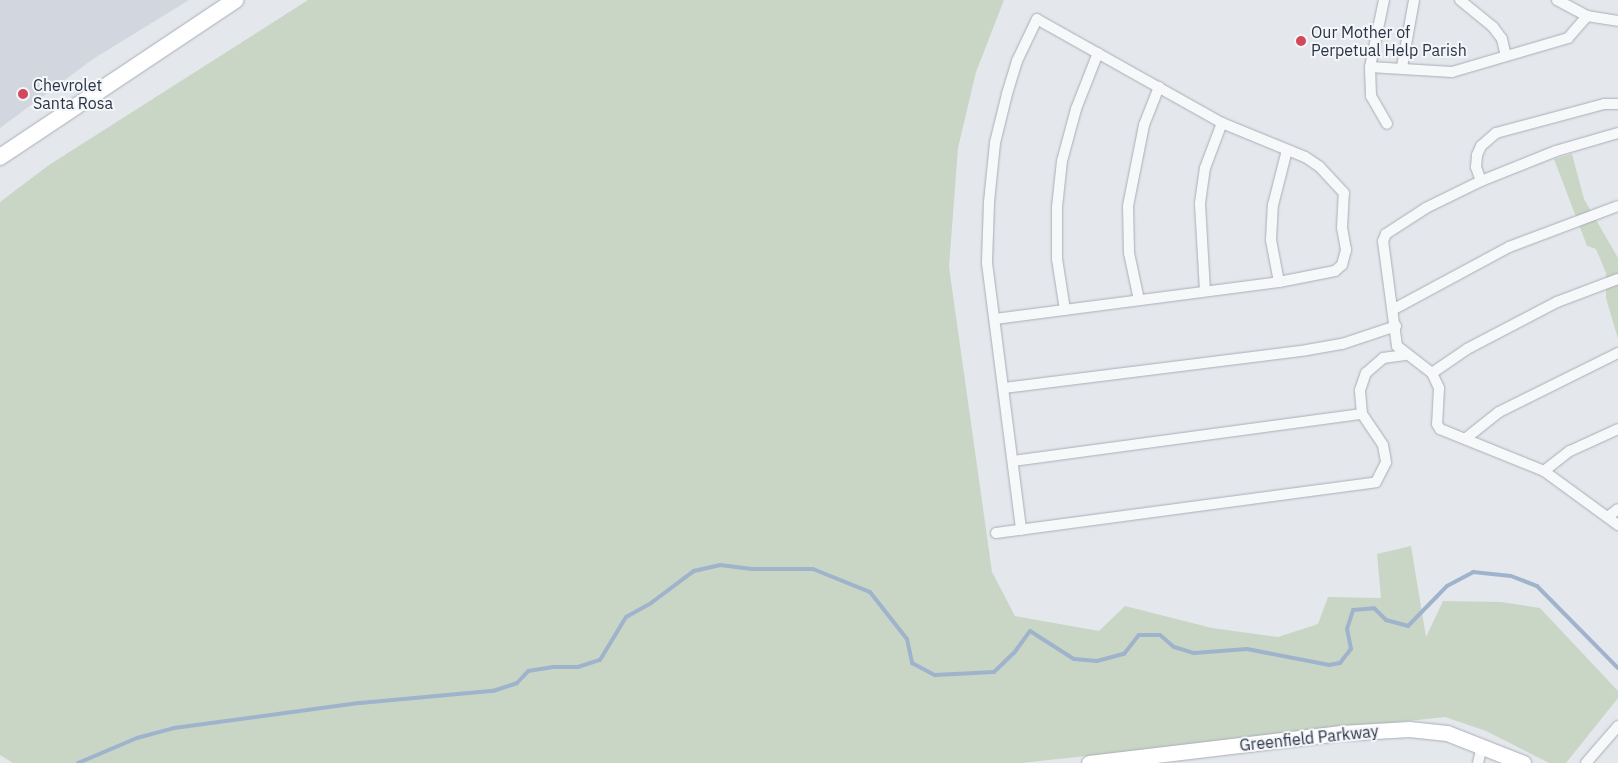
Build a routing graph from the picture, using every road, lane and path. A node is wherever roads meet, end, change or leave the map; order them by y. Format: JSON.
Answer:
{"nodes":[{"id":1,"x":235,"y":0,"type":"edge"},
{"id":2,"x":1384,"y":0,"type":"edge"},
{"id":3,"x":1414,"y":0,"type":"edge"},
{"id":4,"x":1460,"y":0,"type":"edge"},
{"id":5,"x":1558,"y":0,"type":"edge"},
{"id":6,"x":1587,"y":16,"type":"junction"},
{"id":7,"x":1618,"y":21,"type":"edge"},
{"id":8,"x":1098,"y":53,"type":"junction"},
{"id":9,"x":1506,"y":56,"type":"junction"},
{"id":10,"x":1370,"y":66,"type":"junction"},
{"id":11,"x":1402,"y":67,"type":"junction"},
{"id":12,"x":1159,"y":87,"type":"junction"},
{"id":13,"x":1618,"y":104,"type":"edge"},
{"id":14,"x":1222,"y":123,"type":"junction"},
{"id":15,"x":1387,"y":124,"type":"dead end"},
{"id":16,"x":1618,"y":133,"type":"edge"},
{"id":17,"x":1288,"y":150,"type":"junction"},
{"id":18,"x":0,"y":157,"type":"edge"},
{"id":19,"x":1481,"y":181,"type":"junction"},
{"id":20,"x":1618,"y":206,"type":"edge"},
{"id":21,"x":1618,"y":279,"type":"edge"},
{"id":22,"x":1280,"y":282,"type":"junction"},
{"id":23,"x":1205,"y":291,"type":"junction"},
{"id":24,"x":1139,"y":300,"type":"junction"},
{"id":25,"x":1394,"y":309,"type":"junction"},
{"id":26,"x":1065,"y":310,"type":"junction"},
{"id":27,"x":995,"y":319,"type":"junction"},
{"id":28,"x":1396,"y":326,"type":"junction"},
{"id":29,"x":1618,"y":353,"type":"edge"},
{"id":30,"x":1405,"y":355,"type":"junction"},
{"id":31,"x":1432,"y":373,"type":"junction"},
{"id":32,"x":1004,"y":388,"type":"junction"},
{"id":33,"x":1362,"y":414,"type":"junction"},
{"id":34,"x":1618,"y":429,"type":"edge"},
{"id":35,"x":1465,"y":439,"type":"junction"},
{"id":36,"x":1013,"y":461,"type":"junction"},
{"id":37,"x":1544,"y":471,"type":"junction"},
{"id":38,"x":1618,"y":509,"type":"edge"},
{"id":39,"x":1609,"y":516,"type":"junction"},
{"id":40,"x":1618,"y":525,"type":"edge"},
{"id":41,"x":1021,"y":530,"type":"junction"},
{"id":42,"x":996,"y":533,"type":"dead end"},
{"id":43,"x":1618,"y":726,"type":"edge"},
{"id":44,"x":1482,"y":746,"type":"junction"},
{"id":45,"x":1089,"y":763,"type":"edge"},
{"id":46,"x":1478,"y":763,"type":"edge"},
{"id":47,"x":1523,"y":763,"type":"edge"},
{"id":48,"x":1586,"y":763,"type":"edge"}],
"edges":[{"from":1,"to":18,"type":"main road"},
{"from":2,"to":10,"type":"street"},
{"from":3,"to":11,"type":"street"},
{"from":4,"to":9,"type":"street"},
{"from":5,"to":6,"type":"street"},
{"from":6,"to":7,"type":"street"},
{"from":6,"to":9,"type":"street"},
{"from":8,"to":12,"type":"street"},
{"from":8,"to":26,"type":"street"},
{"from":8,"to":27,"type":"street"},
{"from":9,"to":11,"type":"street"},
{"from":10,"to":11,"type":"street"},
{"from":10,"to":15,"type":"street"},
{"from":12,"to":14,"type":"street"},
{"from":12,"to":24,"type":"street"},
{"from":13,"to":19,"type":"street"},
{"from":14,"to":17,"type":"street"},
{"from":14,"to":23,"type":"street"},
{"from":16,"to":19,"type":"street"},
{"from":17,"to":22,"type":"street"},
{"from":17,"to":22,"type":"street"},
{"from":19,"to":25,"type":"street"},
{"from":20,"to":25,"type":"street"},
{"from":21,"to":31,"type":"street"},
{"from":22,"to":23,"type":"street"},
{"from":23,"to":24,"type":"street"},
{"from":24,"to":26,"type":"street"},
{"from":25,"to":28,"type":"street"},
{"from":26,"to":27,"type":"street"},
{"from":27,"to":32,"type":"street"},
{"from":28,"to":30,"type":"street"},
{"from":28,"to":32,"type":"street"},
{"from":29,"to":35,"type":"street"},
{"from":30,"to":31,"type":"street"},
{"from":30,"to":33,"type":"street"},
{"from":31,"to":35,"type":"street"},
{"from":32,"to":36,"type":"street"},
{"from":33,"to":36,"type":"street"},
{"from":33,"to":41,"type":"street"},
{"from":34,"to":37,"type":"street"},
{"from":35,"to":37,"type":"street"},
{"from":36,"to":41,"type":"street"},
{"from":37,"to":39,"type":"street"},
{"from":38,"to":39,"type":"street"},
{"from":39,"to":40,"type":"street"},
{"from":41,"to":42,"type":"street"},
{"from":43,"to":48,"type":"street"},
{"from":44,"to":45,"type":"main road","name":"Greenfield Parkway"},
{"from":44,"to":46,"type":"street"},
{"from":44,"to":47,"type":"main road","name":"Greenfield Parkway"}]}
